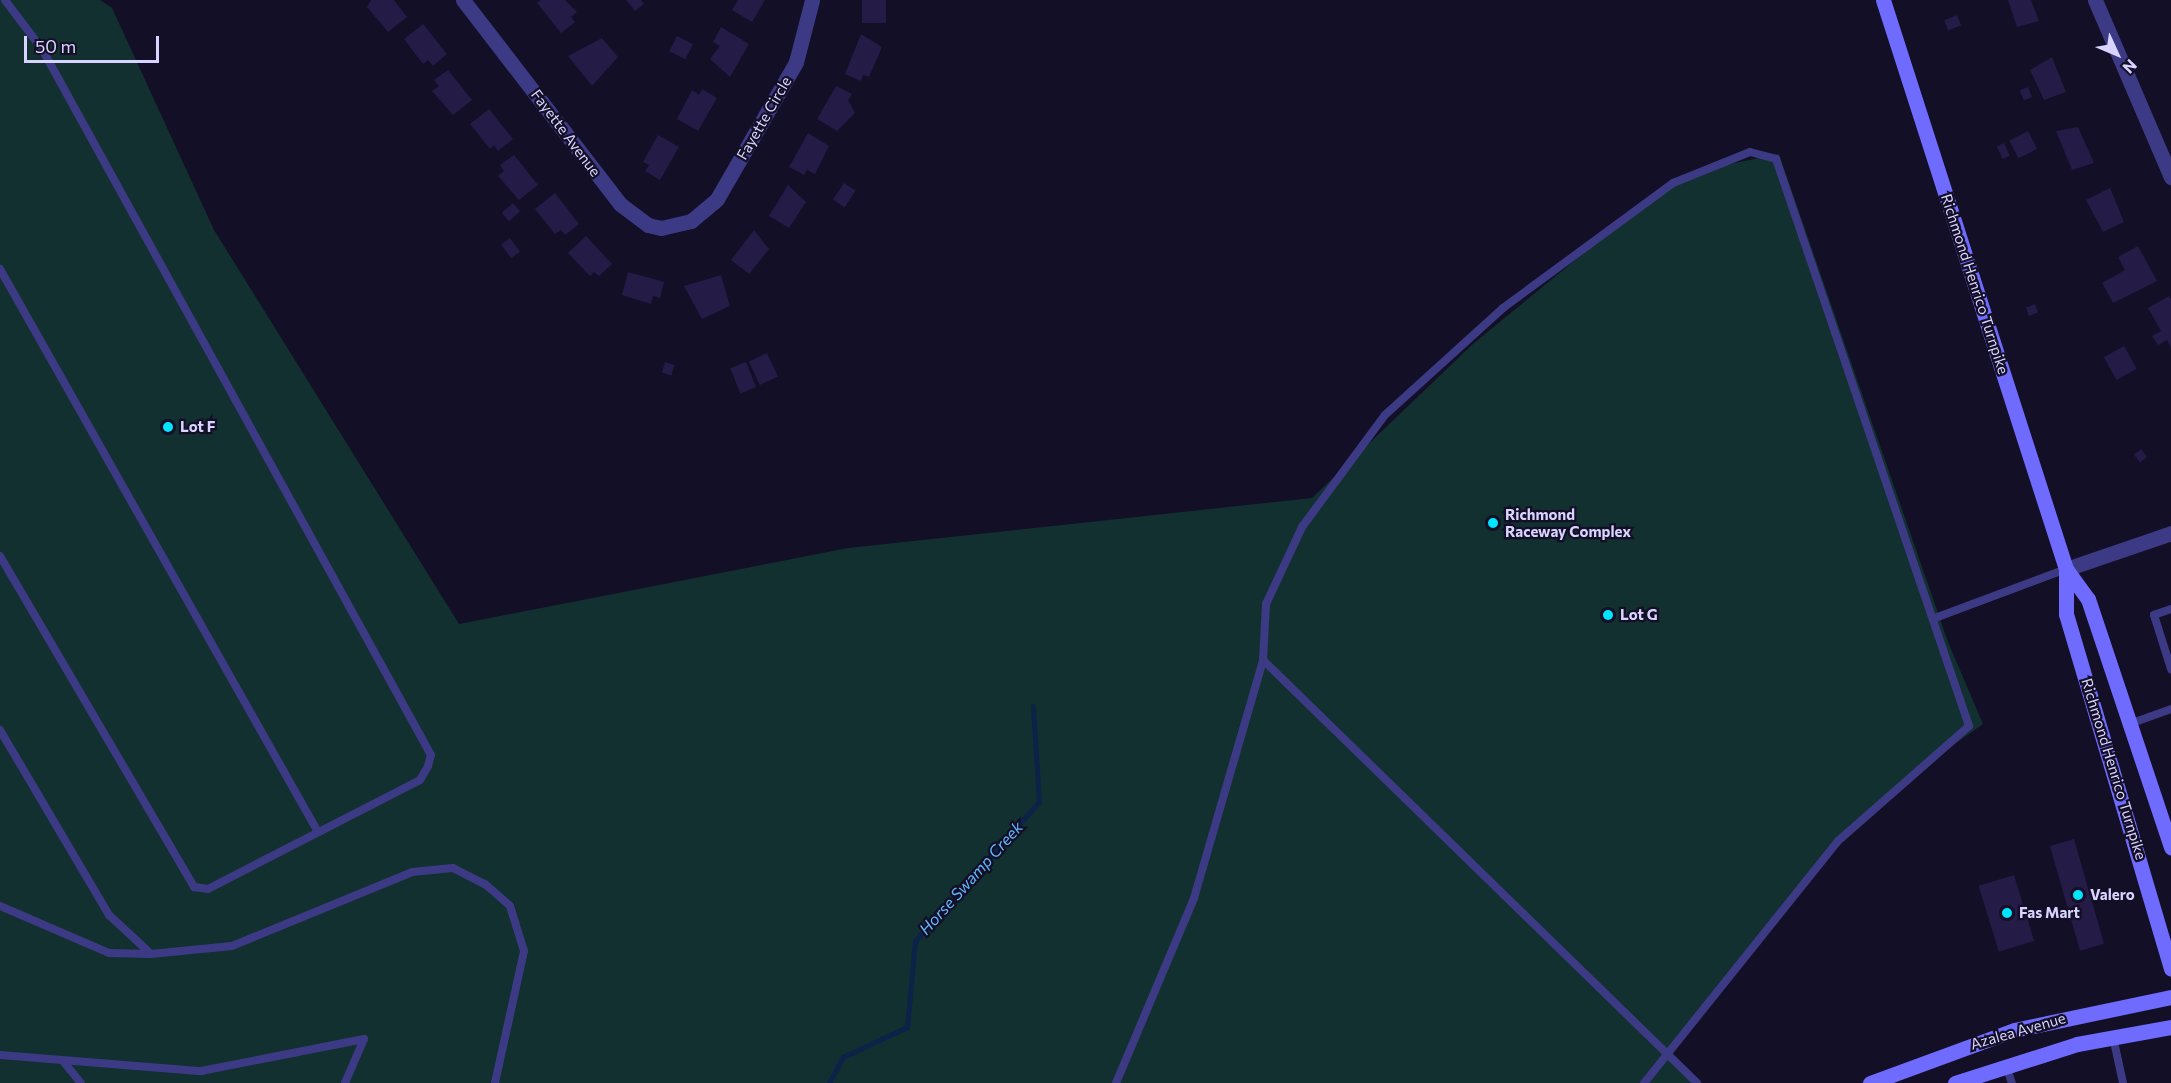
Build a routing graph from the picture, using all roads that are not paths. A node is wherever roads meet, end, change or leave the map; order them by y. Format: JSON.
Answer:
{"nodes":[{"id":1,"x":463,"y":0,"type":"edge"},
{"id":2,"x":812,"y":0,"type":"edge"},
{"id":3,"x":1883,"y":0,"type":"edge"},
{"id":4,"x":2095,"y":0,"type":"edge"},
{"id":5,"x":2,"y":1,"type":"edge"},
{"id":6,"x":2171,"y":177,"type":"edge"},
{"id":7,"x":691,"y":222,"type":"joint"},
{"id":8,"x":0,"y":269,"type":"edge"},
{"id":9,"x":2171,"y":533,"type":"edge"},
{"id":10,"x":0,"y":556,"type":"edge"},
{"id":11,"x":2066,"y":569,"type":"junction"},
{"id":12,"x":2171,"y":609,"type":"edge"},
{"id":13,"x":1935,"y":618,"type":"junction"},
{"id":14,"x":1263,"y":660,"type":"junction"},
{"id":15,"x":2171,"y":669,"type":"edge"},
{"id":16,"x":2171,"y":710,"type":"edge"},
{"id":17,"x":2132,"y":723,"type":"junction"},
{"id":18,"x":0,"y":730,"type":"edge"},
{"id":19,"x":318,"y":832,"type":"junction"},
{"id":20,"x":2171,"y":847,"type":"edge"},
{"id":21,"x":0,"y":906,"type":"edge"},
{"id":22,"x":151,"y":954,"type":"junction"},
{"id":23,"x":2171,"y":969,"type":"edge"},
{"id":24,"x":2171,"y":998,"type":"edge"},
{"id":25,"x":2171,"y":1027,"type":"edge"},
{"id":26,"x":2113,"y":1037,"type":"junction"},
{"id":27,"x":1667,"y":1052,"type":"junction"},
{"id":28,"x":0,"y":1055,"type":"edge"},
{"id":29,"x":63,"y":1061,"type":"junction"},
{"id":30,"x":2006,"y":1065,"type":"junction"},
{"id":31,"x":81,"y":1083,"type":"edge"},
{"id":32,"x":345,"y":1083,"type":"edge"},
{"id":33,"x":495,"y":1083,"type":"edge"},
{"id":34,"x":1116,"y":1083,"type":"edge"},
{"id":35,"x":1644,"y":1083,"type":"edge"},
{"id":36,"x":1697,"y":1083,"type":"edge"},
{"id":37,"x":1870,"y":1083,"type":"edge"},
{"id":38,"x":1955,"y":1083,"type":"edge"},
{"id":39,"x":2012,"y":1083,"type":"edge"},
{"id":40,"x":2123,"y":1083,"type":"edge"}],
"edges":[{"from":1,"to":7,"type":"street","name":"Fayette Avenue"},
{"from":2,"to":7,"type":"street","name":"Fayette Circle"},
{"from":3,"to":11,"type":"main road","name":"Richmond Henrico Turnpike"},
{"from":4,"to":6,"type":"street"},
{"from":5,"to":19,"type":"lane"},
{"from":8,"to":19,"type":"lane"},
{"from":9,"to":11,"type":"street"},
{"from":10,"to":19,"type":"lane"},
{"from":11,"to":13,"type":"lane"},
{"from":11,"to":17,"type":"main road","name":"Richmond Henrico Turnpike"},
{"from":11,"to":23,"type":"main road","name":"Richmond Henrico Turnpike"},
{"from":12,"to":15,"type":"lane"},
{"from":13,"to":14,"type":"lane"},
{"from":13,"to":27,"type":"lane"},
{"from":14,"to":27,"type":"lane"},
{"from":14,"to":34,"type":"lane"},
{"from":16,"to":17,"type":"lane"},
{"from":17,"to":20,"type":"main road","name":"Richmond Henrico Turnpike"},
{"from":18,"to":22,"type":"lane"},
{"from":21,"to":22,"type":"lane"},
{"from":22,"to":33,"type":"lane"},
{"from":24,"to":37,"type":"main road","name":"Azalea Avenue"},
{"from":25,"to":26,"type":"main road","name":"Azalea Avenue"},
{"from":26,"to":30,"type":"main road","name":"Azalea Avenue"},
{"from":26,"to":40,"type":"lane"},
{"from":27,"to":35,"type":"lane"},
{"from":27,"to":36,"type":"lane"},
{"from":28,"to":29,"type":"lane"},
{"from":29,"to":31,"type":"lane"},
{"from":29,"to":32,"type":"lane"},
{"from":30,"to":38,"type":"main road","name":"Azalea Avenue"},
{"from":30,"to":39,"type":"lane"}]}
